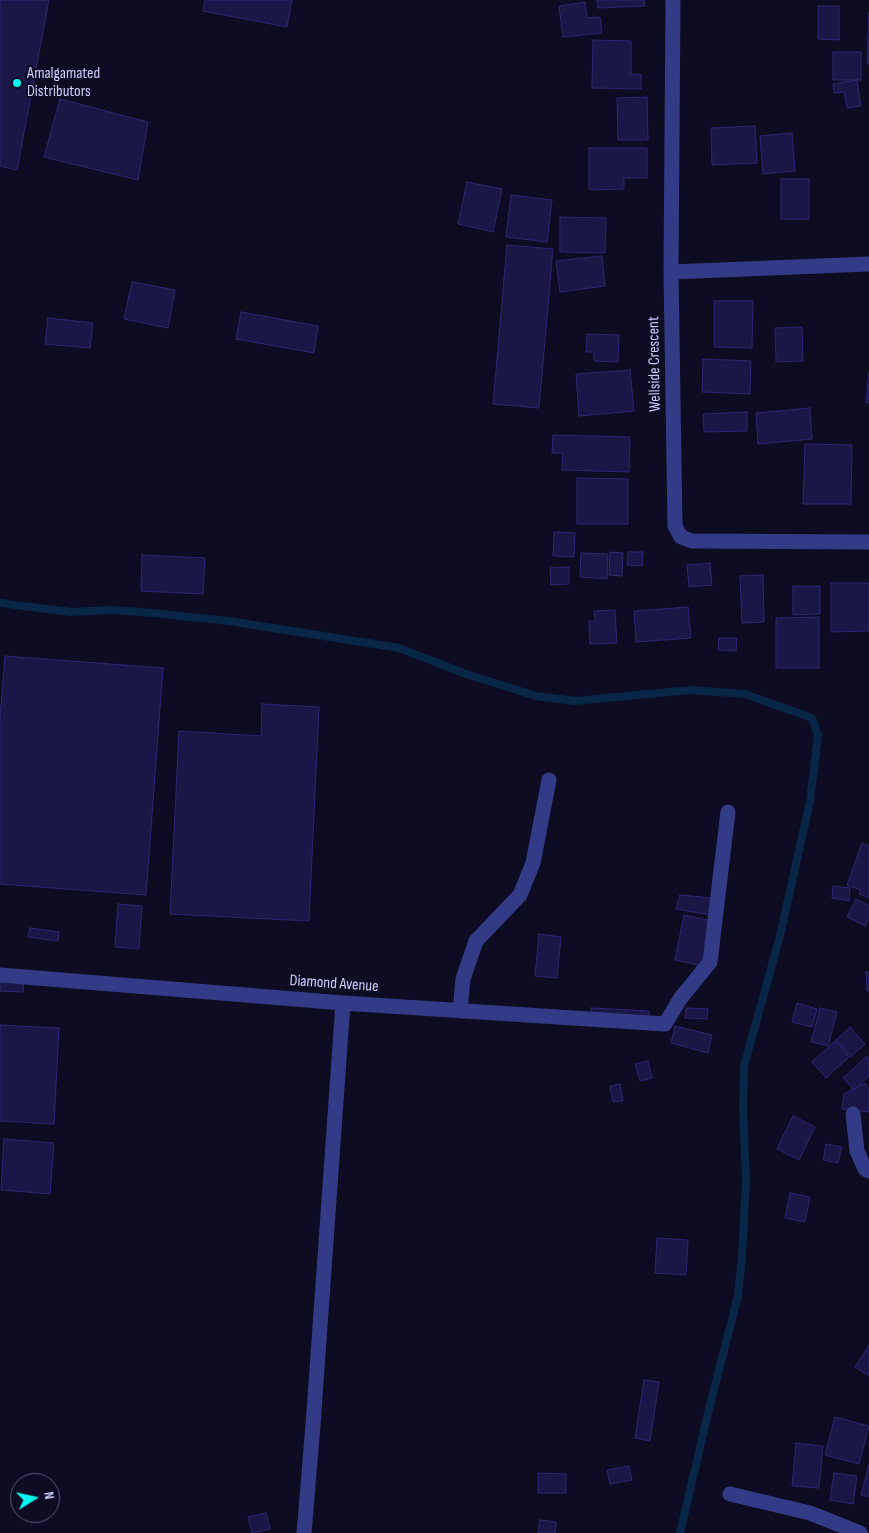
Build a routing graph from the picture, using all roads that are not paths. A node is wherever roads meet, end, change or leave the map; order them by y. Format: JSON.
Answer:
{"nodes":[{"id":1,"x":673,"y":0,"type":"edge"},
{"id":2,"x":869,"y":264,"type":"edge"},
{"id":3,"x":671,"y":272,"type":"junction"},
{"id":4,"x":869,"y":542,"type":"edge"},
{"id":5,"x":549,"y":780,"type":"dead end"},
{"id":6,"x":728,"y":812,"type":"dead end"},
{"id":7,"x":0,"y":975,"type":"edge"},
{"id":8,"x":343,"y":1003,"type":"junction"},
{"id":9,"x":460,"y":1011,"type":"junction"},
{"id":10,"x":853,"y":1114,"type":"dead end"},
{"id":11,"x":869,"y":1171,"type":"edge"},
{"id":12,"x":730,"y":1494,"type":"dead end"},
{"id":13,"x":304,"y":1533,"type":"edge"},
{"id":14,"x":860,"y":1533,"type":"edge"}],
"edges":[{"from":1,"to":3,"type":"street","name":"Wellside Crescent"},
{"from":2,"to":3,"type":"street"},
{"from":3,"to":4,"type":"street","name":"Wellside Crescent"},
{"from":5,"to":9,"type":"street"},
{"from":6,"to":9,"type":"street","name":"Diamond Avenue"},
{"from":7,"to":8,"type":"street","name":"Diamond Avenue"},
{"from":8,"to":9,"type":"street","name":"Diamond Avenue"},
{"from":8,"to":13,"type":"street"},
{"from":10,"to":11,"type":"street"},
{"from":12,"to":14,"type":"street"}]}
